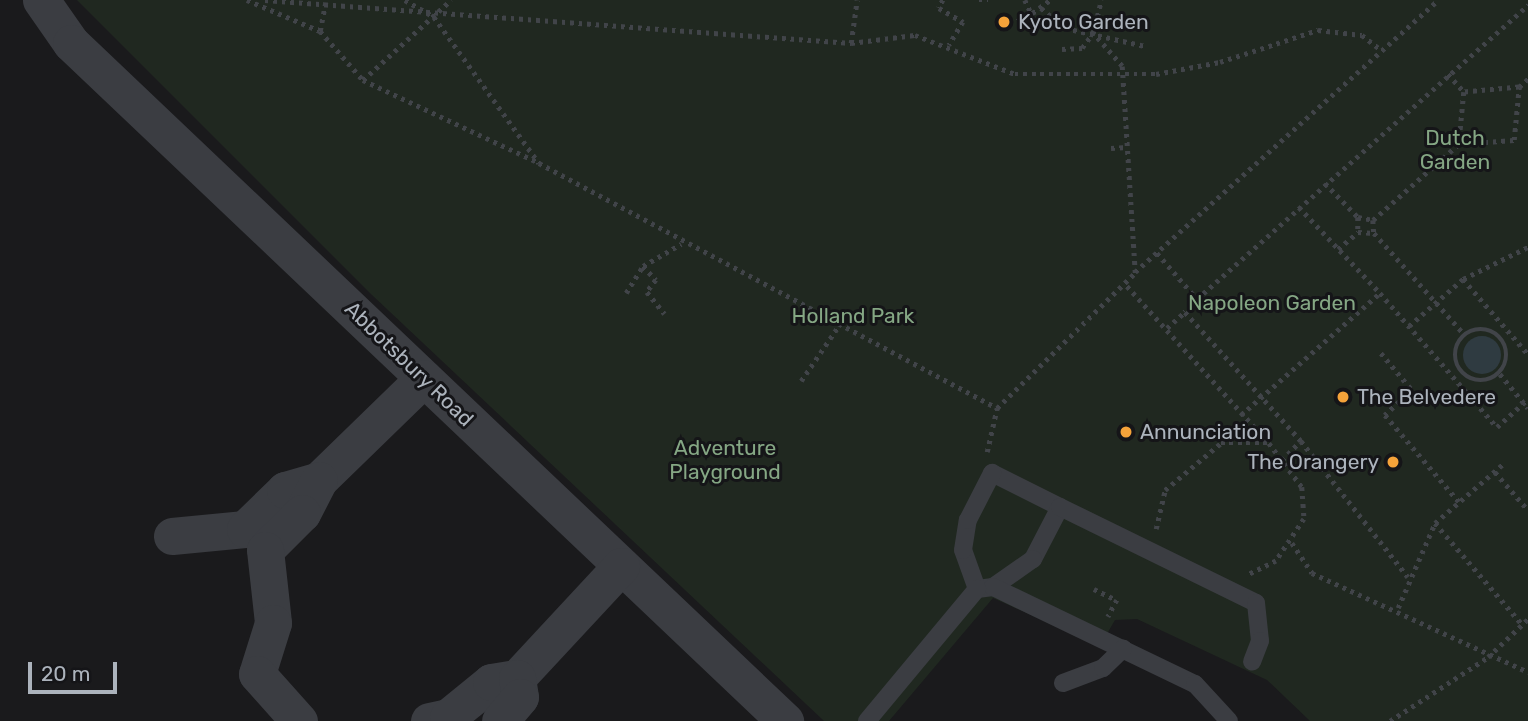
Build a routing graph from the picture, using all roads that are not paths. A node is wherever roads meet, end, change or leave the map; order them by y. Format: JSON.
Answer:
{"nodes":[{"id":1,"x":41,"y":0,"type":"edge"},
{"id":2,"x":424,"y":378,"type":"junction"},
{"id":3,"x":1060,"y":508,"type":"junction"},
{"id":4,"x":172,"y":536,"type":"dead end"},
{"id":5,"x":255,"y":540,"type":"junction"},
{"id":6,"x":621,"y":566,"type":"junction"},
{"id":7,"x":985,"y":588,"type":"junction"},
{"id":8,"x":1123,"y":649,"type":"junction"},
{"id":9,"x":1252,"y":662,"type":"dead end"},
{"id":10,"x":517,"y":678,"type":"junction"},
{"id":11,"x":1063,"y":682,"type":"dead end"},
{"id":12,"x":443,"y":720,"type":"edge"},
{"id":13,"x":299,"y":721,"type":"edge"},
{"id":14,"x":500,"y":721,"type":"edge"},
{"id":15,"x":785,"y":721,"type":"edge"},
{"id":16,"x":867,"y":721,"type":"edge"},
{"id":17,"x":1228,"y":721,"type":"edge"}],
"edges":[{"from":1,"to":2,"type":"street","name":"Abbotsbury Road"},
{"from":2,"to":5,"type":"street"},
{"from":2,"to":6,"type":"street","name":"Abbotsbury Road"},
{"from":3,"to":7,"type":"lane"},
{"from":3,"to":7,"type":"lane"},
{"from":3,"to":9,"type":"lane"},
{"from":4,"to":5,"type":"street"},
{"from":5,"to":13,"type":"street"},
{"from":6,"to":10,"type":"street"},
{"from":6,"to":15,"type":"street","name":"Abbotsbury Road"},
{"from":7,"to":8,"type":"lane"},
{"from":7,"to":16,"type":"lane"},
{"from":8,"to":11,"type":"lane"},
{"from":8,"to":17,"type":"lane"},
{"from":10,"to":12,"type":"street"},
{"from":10,"to":14,"type":"street"}]}
